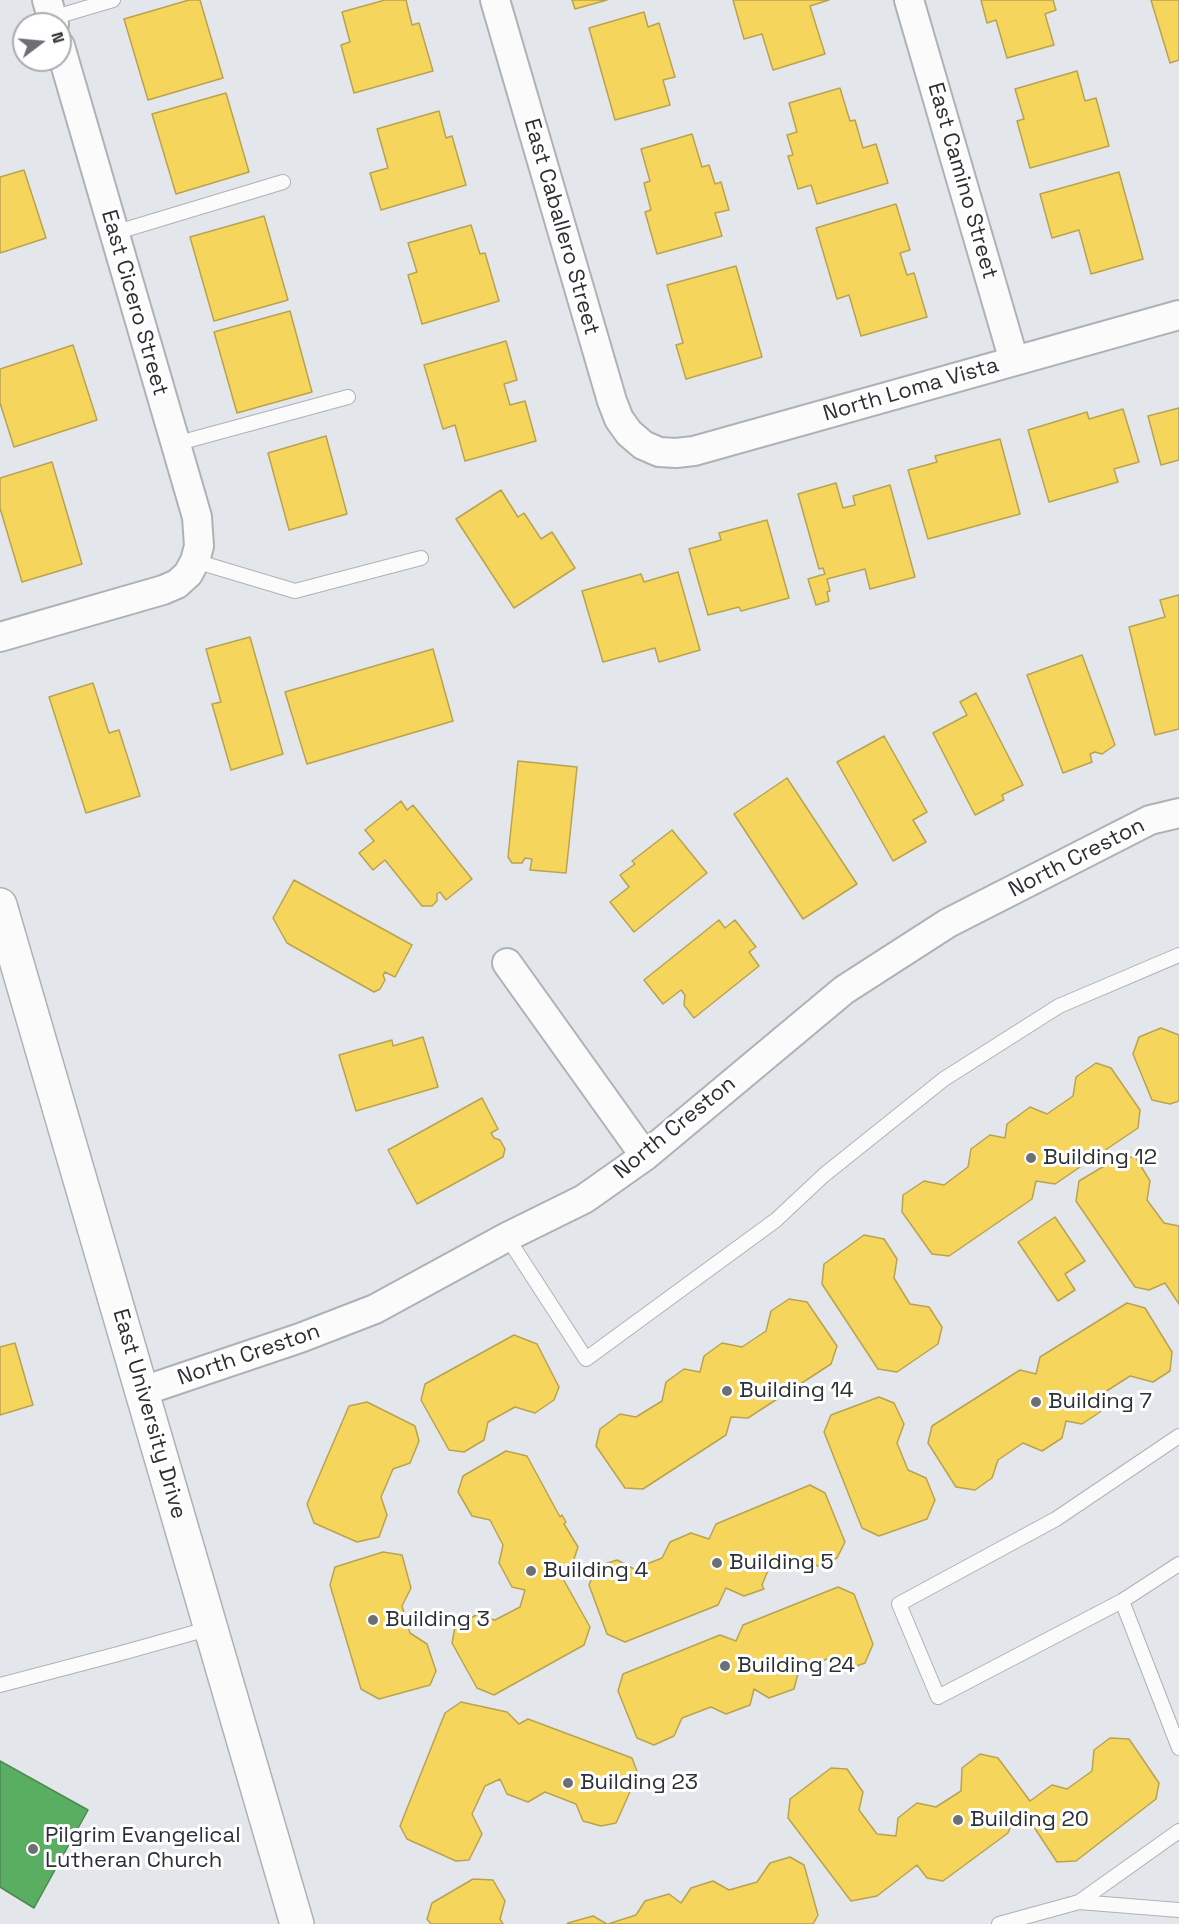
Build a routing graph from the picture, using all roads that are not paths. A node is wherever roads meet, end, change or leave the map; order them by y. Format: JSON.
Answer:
{"nodes":[{"id":1,"x":113,"y":0,"type":"edge"},
{"id":2,"x":495,"y":0,"type":"edge"},
{"id":3,"x":909,"y":0,"type":"edge"},
{"id":4,"x":60,"y":12,"type":"edge"},
{"id":5,"x":68,"y":72,"type":"edge"},
{"id":6,"x":283,"y":182,"type":"dead end"},
{"id":7,"x":114,"y":233,"type":"junction"},
{"id":8,"x":1179,"y":315,"type":"edge"},
{"id":9,"x":1014,"y":361,"type":"junction"},
{"id":10,"x":348,"y":397,"type":"dead end"},
{"id":11,"x":175,"y":444,"type":"junction"},
{"id":12,"x":643,"y":445,"type":"joint"},
{"id":13,"x":421,"y":558,"type":"dead end"},
{"id":14,"x":195,"y":561,"type":"junction"},
{"id":15,"x":0,"y":637,"type":"edge"},
{"id":16,"x":1179,"y":813,"type":"edge"},
{"id":17,"x":0,"y":905,"type":"edge"},
{"id":18,"x":1179,"y":955,"type":"edge"},
{"id":19,"x":507,"y":963,"type":"dead end"},
{"id":20,"x":645,"y":1156,"type":"junction"},
{"id":21,"x":507,"y":1237,"type":"junction"},
{"id":22,"x":143,"y":1391,"type":"junction"},
{"id":23,"x":1179,"y":1436,"type":"edge"},
{"id":24,"x":1179,"y":1564,"type":"edge"},
{"id":25,"x":1122,"y":1601,"type":"junction"},
{"id":26,"x":211,"y":1628,"type":"junction"},
{"id":27,"x":0,"y":1685,"type":"edge"},
{"id":28,"x":1179,"y":1748,"type":"edge"},
{"id":29,"x":1179,"y":1831,"type":"edge"},
{"id":30,"x":1079,"y":1902,"type":"junction"},
{"id":31,"x":1179,"y":1910,"type":"edge"},
{"id":32,"x":297,"y":1924,"type":"edge"},
{"id":33,"x":999,"y":1924,"type":"edge"}],
"edges":[{"from":1,"to":4,"type":"lane"},
{"from":2,"to":12,"type":"street","name":"East Caballero Street"},
{"from":3,"to":9,"type":"street","name":"East Camino Street"},
{"from":5,"to":7,"type":"street","name":"East Cicero Street"},
{"from":6,"to":7,"type":"lane"},
{"from":7,"to":11,"type":"street","name":"East Cicero Street"},
{"from":8,"to":9,"type":"street","name":"North Loma Vista"},
{"from":9,"to":12,"type":"street","name":"North Loma Vista"},
{"from":10,"to":11,"type":"lane"},
{"from":11,"to":14,"type":"street","name":"East Cicero Street"},
{"from":13,"to":14,"type":"lane"},
{"from":14,"to":15,"type":"street"},
{"from":16,"to":20,"type":"street","name":"North Creston"},
{"from":17,"to":22,"type":"main road","name":"East University Drive"},
{"from":18,"to":21,"type":"lane"},
{"from":19,"to":20,"type":"street"},
{"from":20,"to":21,"type":"street","name":"North Creston"},
{"from":21,"to":22,"type":"street","name":"North Creston"},
{"from":22,"to":26,"type":"main road","name":"East University Drive"},
{"from":23,"to":25,"type":"lane"},
{"from":24,"to":25,"type":"lane"},
{"from":25,"to":28,"type":"lane"},
{"from":26,"to":27,"type":"lane"},
{"from":26,"to":32,"type":"main road","name":"East University Drive"},
{"from":29,"to":30,"type":"lane"},
{"from":30,"to":31,"type":"lane"},
{"from":30,"to":33,"type":"lane"}]}
